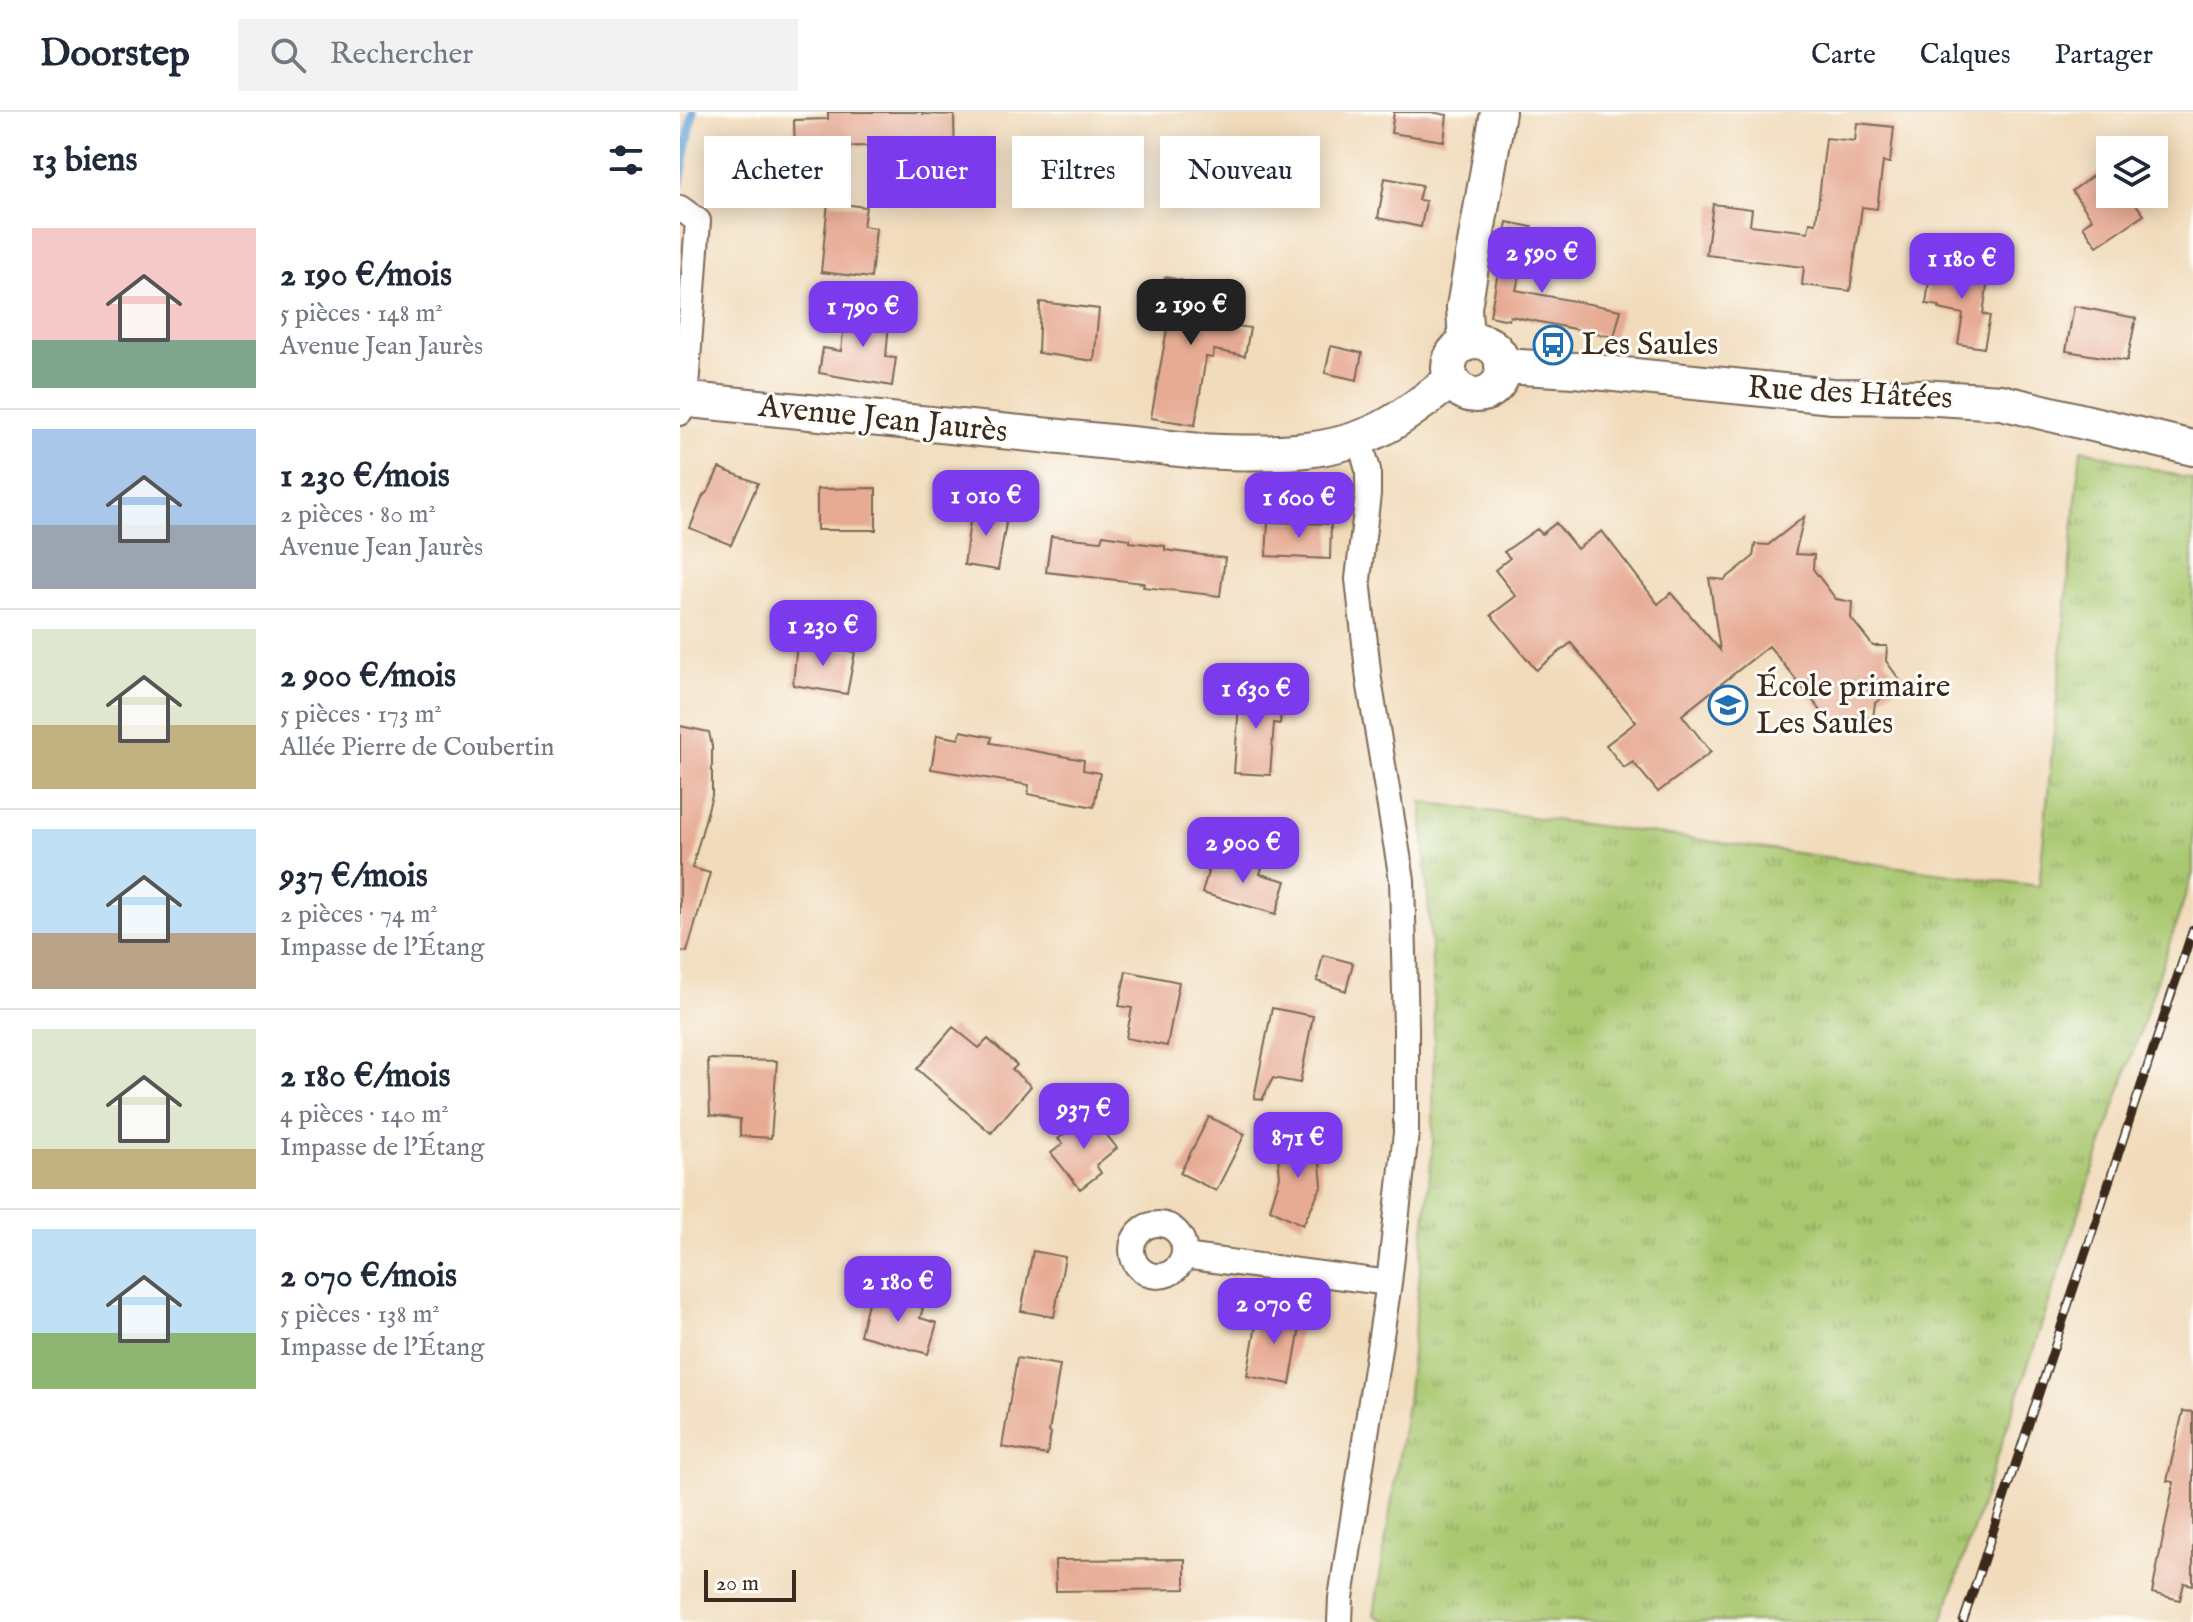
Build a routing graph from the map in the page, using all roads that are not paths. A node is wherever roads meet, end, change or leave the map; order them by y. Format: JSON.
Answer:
{"nodes":[{"id":1,"x":1498,"y":112,"type":"edge"},
{"id":2,"x":680,"y":208,"type":"edge"},
{"id":3,"x":1466,"y":344,"type":"junction"},
{"id":4,"x":1502,"y":366,"type":"junction"},
{"id":5,"x":1451,"y":381,"type":"junction"},
{"id":6,"x":682,"y":404,"type":"edge"},
{"id":7,"x":1359,"y":438,"type":"junction"},
{"id":8,"x":2193,"y":448,"type":"edge"},
{"id":9,"x":1184,"y":1256,"type":"dead end"},
{"id":10,"x":1389,"y":1283,"type":"junction"},
{"id":11,"x":1340,"y":1610,"type":"edge"},
{"id":12,"x":1332,"y":1622,"type":"edge"}],
"edges":[{"from":1,"to":3,"type":"street"},
{"from":2,"to":6,"type":"street"},
{"from":3,"to":4,"type":"street"},
{"from":3,"to":5,"type":"street"},
{"from":4,"to":5,"type":"street"},
{"from":4,"to":8,"type":"street","name":"Rue des Hâtées"},
{"from":5,"to":7,"type":"street","name":"Avenue Jean Jaurès"},
{"from":6,"to":7,"type":"street","name":"Avenue Jean Jaurès"},
{"from":7,"to":10,"type":"street"},
{"from":9,"to":10,"type":"street"},
{"from":10,"to":11,"type":"street"},
{"from":11,"to":12,"type":"street"}]}
